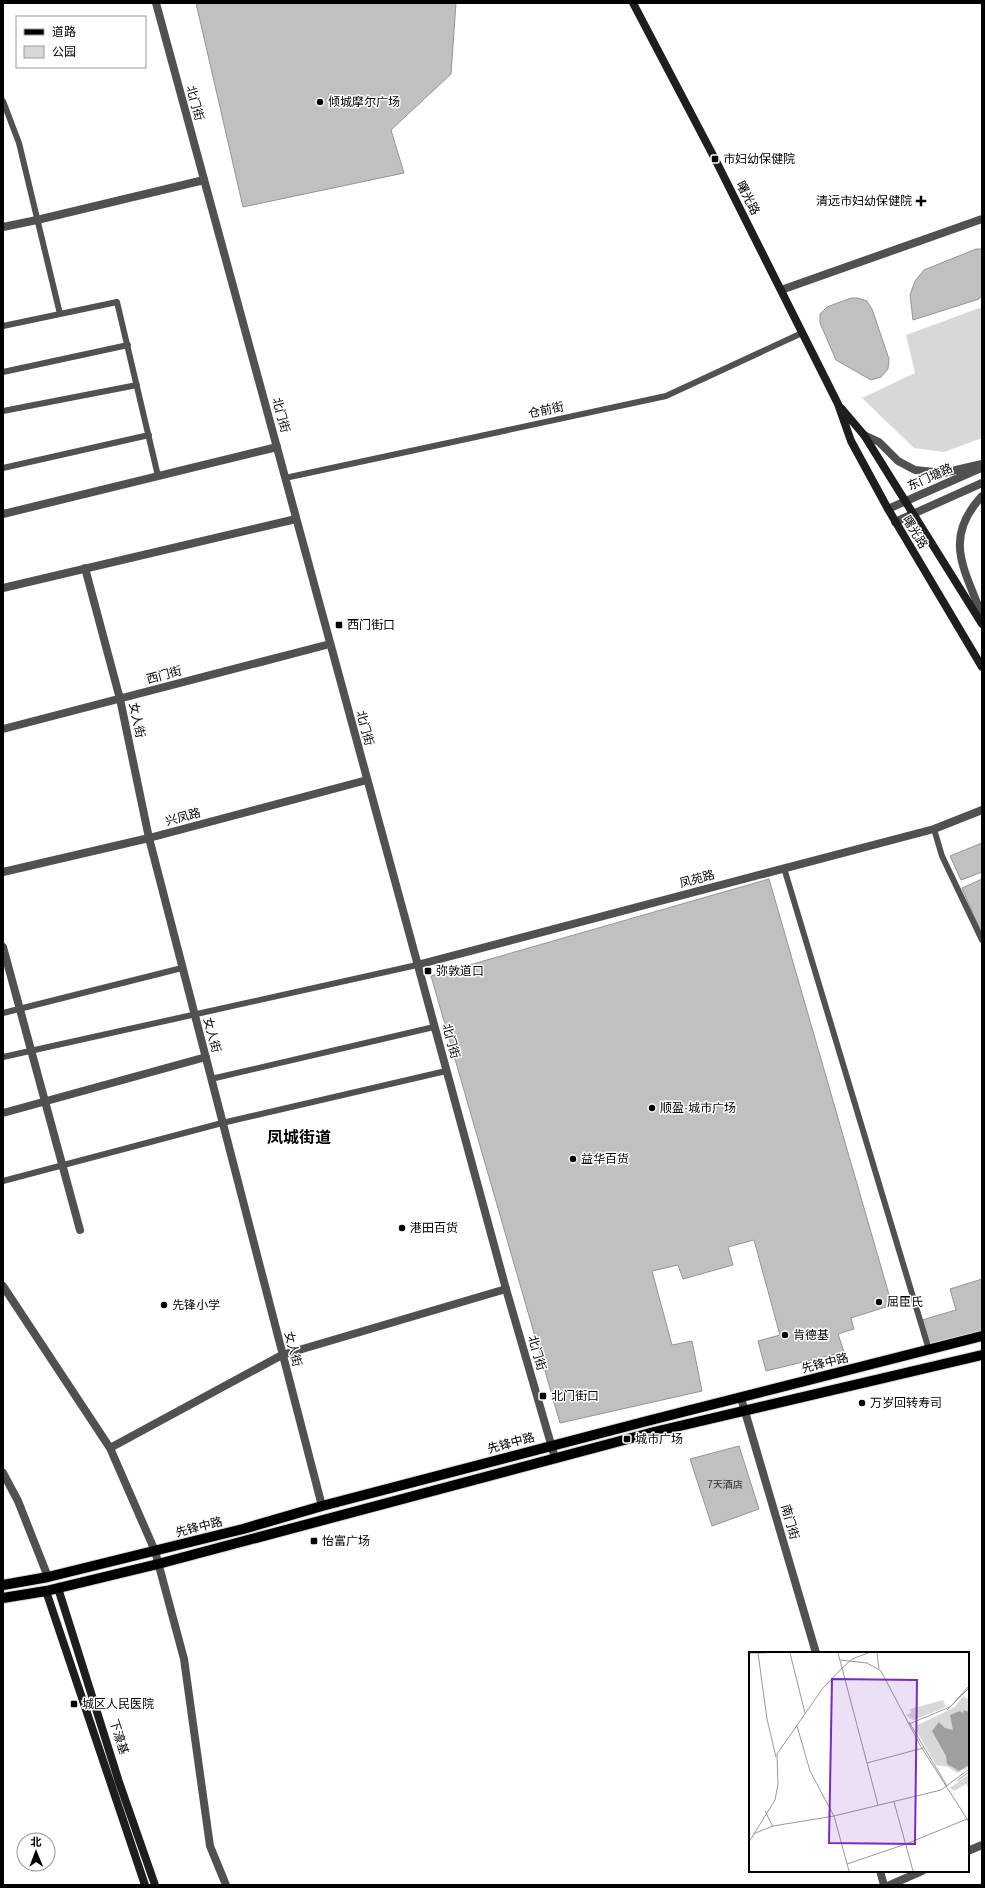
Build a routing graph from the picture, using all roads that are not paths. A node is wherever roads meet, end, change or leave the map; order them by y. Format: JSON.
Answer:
{"nodes":[{"id":1,"x":156,"y":3,"type":"edge"},
{"id":2,"x":633,"y":3,"type":"edge"},
{"id":3,"x":3,"y":101,"type":"edge"},
{"id":4,"x":204,"y":180,"type":"junction"},
{"id":5,"x":982,"y":219,"type":"edge"},
{"id":6,"x":37,"y":220,"type":"junction"},
{"id":7,"x":3,"y":227,"type":"edge"},
{"id":8,"x":781,"y":290,"type":"junction"},
{"id":9,"x":60,"y":314,"type":"junction"},
{"id":10,"x":3,"y":326,"type":"edge"},
{"id":11,"x":802,"y":333,"type":"junction"},
{"id":12,"x":128,"y":345,"type":"junction"},
{"id":13,"x":3,"y":372,"type":"edge"},
{"id":14,"x":138,"y":385,"type":"junction"},
{"id":15,"x":838,"y":404,"type":"junction"},
{"id":16,"x":3,"y":411,"type":"edge"},
{"id":17,"x":149,"y":435,"type":"junction"},
{"id":18,"x":864,"y":435,"type":"junction"},
{"id":19,"x":277,"y":447,"type":"junction"},
{"id":20,"x":982,"y":464,"type":"edge"},
{"id":21,"x":3,"y":468,"type":"edge"},
{"id":22,"x":982,"y":468,"type":"edge"},
{"id":23,"x":158,"y":476,"type":"junction"},
{"id":24,"x":285,"y":478,"type":"junction"},
{"id":25,"x":982,"y":483,"type":"edge"},
{"id":26,"x":982,"y":496,"type":"edge"},
{"id":27,"x":906,"y":501,"type":"junction"},
{"id":28,"x":888,"y":509,"type":"junction"},
{"id":29,"x":913,"y":513,"type":"junction"},
{"id":30,"x":3,"y":514,"type":"edge"},
{"id":31,"x":296,"y":519,"type":"junction"},
{"id":32,"x":895,"y":522,"type":"junction"},
{"id":33,"x":85,"y":568,"type":"junction"},
{"id":34,"x":3,"y":588,"type":"edge"},
{"id":35,"x":982,"y":616,"type":"edge"},
{"id":36,"x":982,"y":624,"type":"edge"},
{"id":37,"x":330,"y":644,"type":"junction"},
{"id":38,"x":982,"y":667,"type":"edge"},
{"id":39,"x":120,"y":699,"type":"junction"},
{"id":40,"x":3,"y":729,"type":"edge"},
{"id":41,"x":367,"y":780,"type":"junction"},
{"id":42,"x":982,"y":810,"type":"edge"},
{"id":43,"x":934,"y":828,"type":"junction"},
{"id":44,"x":149,"y":838,"type":"junction"},
{"id":45,"x":784,"y":868,"type":"junction"},
{"id":46,"x":3,"y":872,"type":"edge"},
{"id":47,"x":982,"y":940,"type":"edge"},
{"id":48,"x":3,"y":947,"type":"edge"},
{"id":49,"x":417,"y":965,"type":"junction"},
{"id":50,"x":182,"y":968,"type":"junction"},
{"id":51,"x":20,"y":1009,"type":"junction"},
{"id":52,"x":3,"y":1013,"type":"edge"},
{"id":53,"x":194,"y":1014,"type":"junction"},
{"id":54,"x":434,"y":1027,"type":"junction"},
{"id":55,"x":31,"y":1050,"type":"junction"},
{"id":56,"x":3,"y":1057,"type":"edge"},
{"id":57,"x":206,"y":1058,"type":"junction"},
{"id":58,"x":446,"y":1071,"type":"junction"},
{"id":59,"x":211,"y":1079,"type":"junction"},
{"id":60,"x":45,"y":1101,"type":"junction"},
{"id":61,"x":3,"y":1112,"type":"edge"},
{"id":62,"x":222,"y":1123,"type":"junction"},
{"id":63,"x":62,"y":1165,"type":"junction"},
{"id":64,"x":3,"y":1181,"type":"edge"},
{"id":65,"x":80,"y":1230,"type":"dead end"},
{"id":66,"x":3,"y":1286,"type":"edge"},
{"id":67,"x":506,"y":1290,"type":"junction"},
{"id":68,"x":982,"y":1336,"type":"edge"},
{"id":69,"x":929,"y":1350,"type":"junction"},
{"id":70,"x":282,"y":1355,"type":"junction"},
{"id":71,"x":982,"y":1355,"type":"edge"},
{"id":72,"x":741,"y":1398,"type":"junction"},
{"id":73,"x":745,"y":1412,"type":"junction"},
{"id":74,"x":551,"y":1446,"type":"junction"},
{"id":75,"x":110,"y":1448,"type":"junction"},
{"id":76,"x":555,"y":1458,"type":"junction"},
{"id":77,"x":3,"y":1473,"type":"edge"},
{"id":78,"x":322,"y":1506,"type":"junction"},
{"id":79,"x":155,"y":1551,"type":"junction"},
{"id":80,"x":158,"y":1564,"type":"junction"},
{"id":81,"x":48,"y":1577,"type":"junction"},
{"id":82,"x":3,"y":1585,"type":"edge"},
{"id":83,"x":58,"y":1588,"type":"junction"},
{"id":84,"x":46,"y":1591,"type":"junction"},
{"id":85,"x":3,"y":1598,"type":"edge"},
{"id":86,"x":816,"y":1652,"type":"edge"},
{"id":87,"x":982,"y":1845,"type":"edge"},
{"id":88,"x":969,"y":1851,"type":"edge"},
{"id":89,"x":880,"y":1872,"type":"edge"},
{"id":90,"x":920,"y":1872,"type":"edge"},
{"id":91,"x":145,"y":1885,"type":"edge"},
{"id":92,"x":155,"y":1885,"type":"edge"},
{"id":93,"x":226,"y":1885,"type":"edge"},
{"id":94,"x":884,"y":1885,"type":"edge"},
{"id":95,"x":890,"y":1885,"type":"edge"}],
"edges":[{"from":1,"to":4,"type":"street","name":"北门街"},
{"from":2,"to":8,"type":"main road","name":"曙光路"},
{"from":3,"to":6,"type":"lane"},
{"from":4,"to":6,"type":"street"},
{"from":4,"to":19,"type":"street","name":"北门街"},
{"from":5,"to":8,"type":"street"},
{"from":6,"to":7,"type":"street"},
{"from":6,"to":9,"type":"lane"},
{"from":8,"to":11,"type":"main road","name":"曙光路"},
{"from":9,"to":10,"type":"lane"},
{"from":9,"to":12,"type":"lane"},
{"from":11,"to":15,"type":"main road","name":"曙光路"},
{"from":11,"to":24,"type":"lane","name":"仓前街"},
{"from":12,"to":13,"type":"lane"},
{"from":12,"to":14,"type":"lane"},
{"from":14,"to":16,"type":"lane"},
{"from":14,"to":17,"type":"lane"},
{"from":15,"to":18,"type":"main road","name":"曙光路"},
{"from":15,"to":28,"type":"main road","name":"曙光路"},
{"from":17,"to":21,"type":"lane"},
{"from":17,"to":23,"type":"lane"},
{"from":18,"to":20,"type":"street"},
{"from":18,"to":27,"type":"main road","name":"曙光路"},
{"from":19,"to":23,"type":"street"},
{"from":19,"to":24,"type":"street","name":"北门街"},
{"from":22,"to":27,"type":"street","name":"东门塘路"},
{"from":23,"to":30,"type":"street"},
{"from":24,"to":31,"type":"street","name":"北门街"},
{"from":25,"to":29,"type":"street"},
{"from":26,"to":35,"type":"street"},
{"from":27,"to":28,"type":"street","name":"东门塘路"},
{"from":27,"to":29,"type":"main road","name":"曙光路"},
{"from":28,"to":32,"type":"main road","name":"曙光路"},
{"from":29,"to":32,"type":"street"},
{"from":29,"to":36,"type":"main road","name":"曙光路"},
{"from":31,"to":33,"type":"street"},
{"from":31,"to":37,"type":"street","name":"北门街"},
{"from":32,"to":38,"type":"main road","name":"曙光路"},
{"from":33,"to":34,"type":"street"},
{"from":33,"to":39,"type":"street","name":"女人街"},
{"from":37,"to":39,"type":"street","name":"西门街"},
{"from":37,"to":41,"type":"street","name":"北门街"},
{"from":39,"to":40,"type":"street","name":"西门街"},
{"from":39,"to":44,"type":"street","name":"女人街"},
{"from":41,"to":44,"type":"street","name":"兴凤路"},
{"from":41,"to":49,"type":"street","name":"北门街"},
{"from":42,"to":43,"type":"street","name":"凤苑路"},
{"from":43,"to":45,"type":"street","name":"凤苑路"},
{"from":43,"to":47,"type":"lane"},
{"from":44,"to":46,"type":"street","name":"兴凤路"},
{"from":44,"to":50,"type":"street","name":"女人街"},
{"from":45,"to":49,"type":"street","name":"凤苑路"},
{"from":45,"to":69,"type":"lane"},
{"from":48,"to":51,"type":"street"},
{"from":49,"to":53,"type":"lane"},
{"from":49,"to":54,"type":"street","name":"北门街"},
{"from":50,"to":51,"type":"lane"},
{"from":50,"to":53,"type":"street","name":"女人街"},
{"from":51,"to":52,"type":"lane"},
{"from":51,"to":55,"type":"street"},
{"from":53,"to":55,"type":"lane"},
{"from":53,"to":57,"type":"street","name":"女人街"},
{"from":54,"to":58,"type":"street","name":"北门街"},
{"from":54,"to":59,"type":"lane"},
{"from":55,"to":56,"type":"lane"},
{"from":55,"to":60,"type":"street"},
{"from":57,"to":59,"type":"street","name":"女人街"},
{"from":57,"to":60,"type":"street"},
{"from":58,"to":62,"type":"lane"},
{"from":58,"to":67,"type":"street","name":"北门街"},
{"from":59,"to":62,"type":"street","name":"女人街"},
{"from":60,"to":61,"type":"street"},
{"from":60,"to":63,"type":"street"},
{"from":62,"to":63,"type":"lane"},
{"from":62,"to":70,"type":"street","name":"女人街"},
{"from":63,"to":64,"type":"lane"},
{"from":63,"to":65,"type":"street"},
{"from":66,"to":75,"type":"street"},
{"from":67,"to":70,"type":"street"},
{"from":67,"to":74,"type":"street","name":"北门街"},
{"from":68,"to":69,"type":"main road","name":"先锋中路"},
{"from":69,"to":72,"type":"main road","name":"先锋中路"},
{"from":70,"to":75,"type":"street"},
{"from":70,"to":78,"type":"street","name":"女人街"},
{"from":71,"to":73,"type":"main road","name":"先锋中路"},
{"from":72,"to":73,"type":"street","name":"南门街"},
{"from":72,"to":74,"type":"main road","name":"先锋中路"},
{"from":73,"to":76,"type":"main road","name":"先锋中路"},
{"from":73,"to":86,"type":"street","name":"南门街"},
{"from":74,"to":76,"type":"street","name":"北门街"},
{"from":74,"to":78,"type":"main road","name":"先锋中路"},
{"from":75,"to":79,"type":"street"},
{"from":76,"to":80,"type":"main road","name":"先锋中路"},
{"from":77,"to":81,"type":"street","name":"下濠基"},
{"from":78,"to":79,"type":"main road","name":"先锋中路"},
{"from":79,"to":80,"type":"street"},
{"from":79,"to":81,"type":"main road","name":"先锋中路"},
{"from":80,"to":83,"type":"main road","name":"先锋中路"},
{"from":80,"to":93,"type":"street"},
{"from":81,"to":82,"type":"main road","name":"先锋中路"},
{"from":81,"to":83,"type":"main road","name":"下濠基"},
{"from":81,"to":84,"type":"main road","name":"下濠基"},
{"from":83,"to":84,"type":"main road","name":"先锋中路"},
{"from":83,"to":92,"type":"main road","name":"下濠基"},
{"from":84,"to":85,"type":"main road","name":"先锋中路"},
{"from":84,"to":91,"type":"main road","name":"下濠基"},
{"from":87,"to":88,"type":"street"},
{"from":89,"to":94,"type":"street"},
{"from":90,"to":95,"type":"street"}]}
